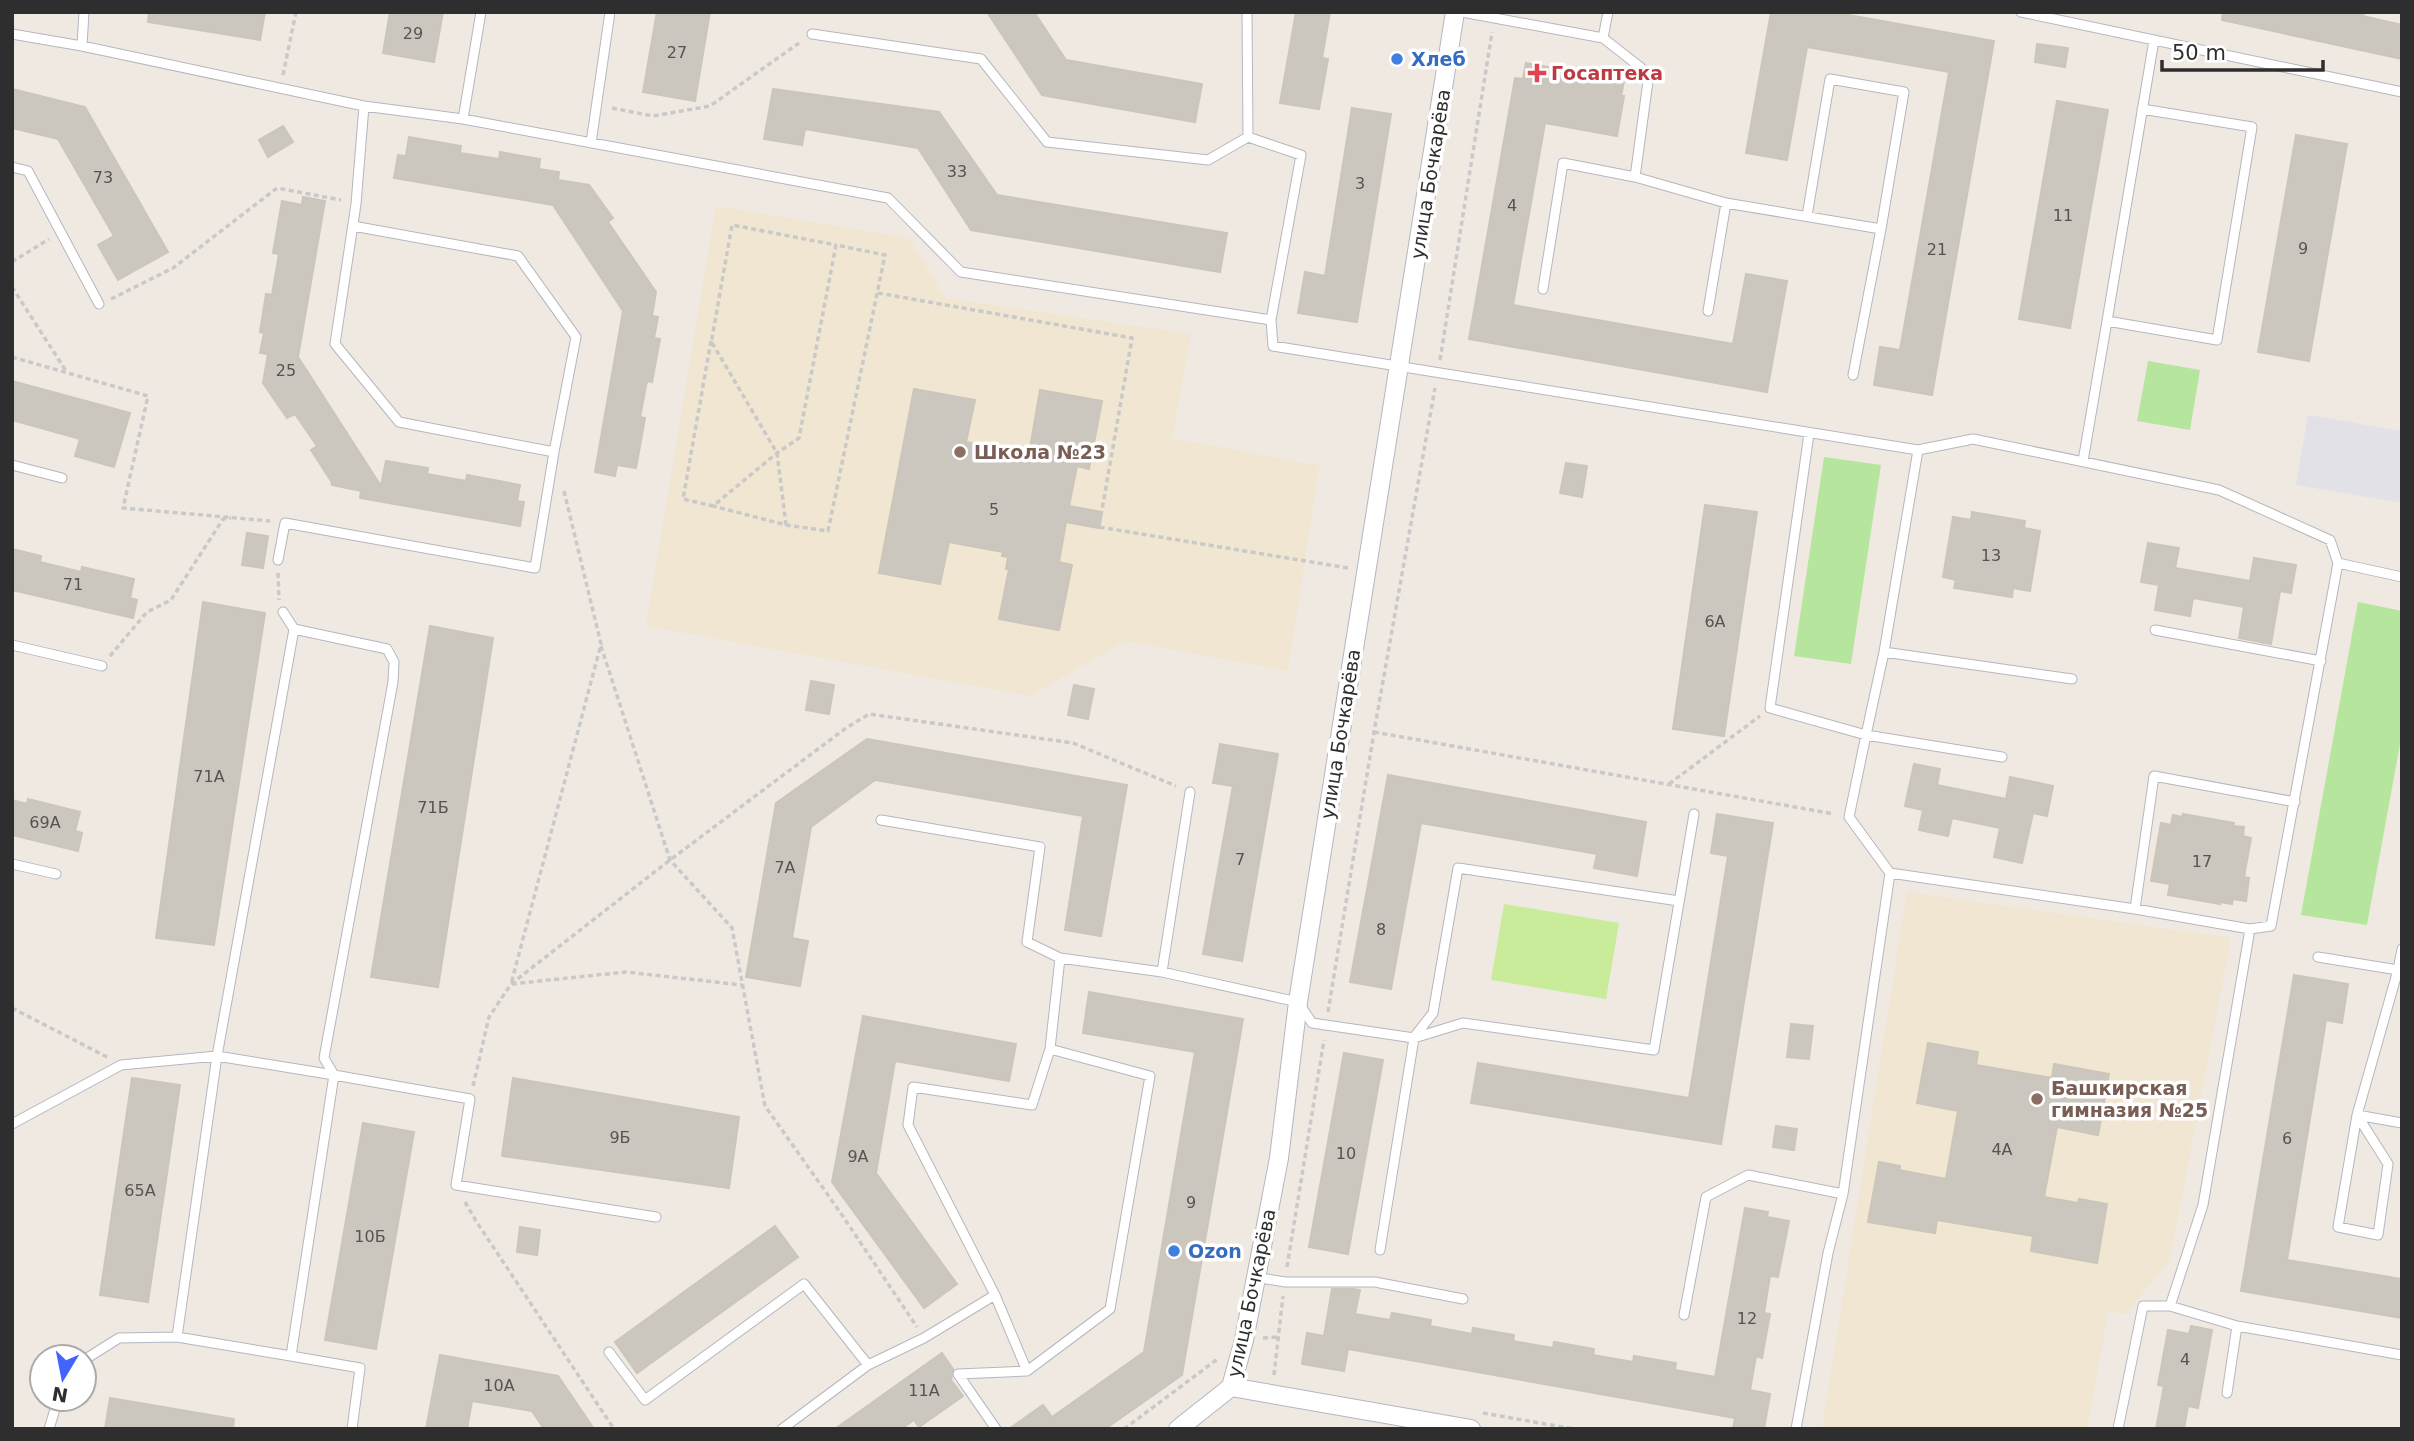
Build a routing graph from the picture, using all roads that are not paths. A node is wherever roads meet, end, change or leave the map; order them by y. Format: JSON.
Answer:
{"nodes":[{"id":1,"x":84,"y":12,"type":"edge"},
{"id":2,"x":481,"y":12,"type":"edge"},
{"id":3,"x":610,"y":12,"type":"edge"},
{"id":4,"x":1247,"y":12,"type":"edge"},
{"id":5,"x":1455,"y":12,"type":"edge"},
{"id":6,"x":1462,"y":12,"type":"edge"},
{"id":7,"x":1608,"y":12,"type":"edge"},
{"id":8,"x":2021,"y":12,"type":"edge"},
{"id":9,"x":12,"y":34,"type":"edge"},
{"id":10,"x":811,"y":34,"type":"road end"},
{"id":11,"x":1604,"y":38,"type":"junction"},
{"id":12,"x":2154,"y":40,"type":"junction"},
{"id":13,"x":82,"y":46,"type":"junction"},
{"id":14,"x":2402,"y":92,"type":"edge"},
{"id":15,"x":364,"y":106,"type":"junction"},
{"id":16,"x":2142,"y":109,"type":"junction"},
{"id":17,"x":463,"y":119,"type":"junction"},
{"id":18,"x":1248,"y":137,"type":"junction"},
{"id":19,"x":591,"y":143,"type":"junction"},
{"id":20,"x":12,"y":167,"type":"edge"},
{"id":21,"x":1635,"y":177,"type":"junction"},
{"id":22,"x":1726,"y":203,"type":"junction"},
{"id":23,"x":1807,"y":216,"type":"junction"},
{"id":24,"x":353,"y":226,"type":"junction"},
{"id":25,"x":1881,"y":229,"type":"junction"},
{"id":26,"x":1543,"y":289,"type":"dead end"},
{"id":27,"x":99,"y":304,"type":"road end"},
{"id":28,"x":1708,"y":312,"type":"dead end"},
{"id":29,"x":1271,"y":320,"type":"junction"},
{"id":30,"x":2107,"y":321,"type":"junction"},
{"id":31,"x":1400,"y":366,"type":"junction"},
{"id":32,"x":1853,"y":375,"type":"dead end"},
{"id":33,"x":1808,"y":434,"type":"junction"},
{"id":34,"x":1918,"y":450,"type":"junction"},
{"id":35,"x":554,"y":452,"type":"junction"},
{"id":36,"x":2083,"y":461,"type":"junction"},
{"id":37,"x":12,"y":465,"type":"edge"},
{"id":38,"x":62,"y":478,"type":"dead end"},
{"id":39,"x":278,"y":560,"type":"road end"},
{"id":40,"x":2338,"y":563,"type":"junction"},
{"id":41,"x":2402,"y":578,"type":"edge"},
{"id":42,"x":283,"y":612,"type":"road end"},
{"id":43,"x":294,"y":629,"type":"junction"},
{"id":44,"x":2155,"y":630,"type":"dead end"},
{"id":45,"x":12,"y":645,"type":"edge"},
{"id":46,"x":1884,"y":652,"type":"junction"},
{"id":47,"x":2320,"y":661,"type":"junction"},
{"id":48,"x":102,"y":666,"type":"road end"},
{"id":49,"x":2072,"y":679,"type":"dead end"},
{"id":50,"x":1866,"y":735,"type":"junction"},
{"id":51,"x":2002,"y":757,"type":"dead end"},
{"id":52,"x":1190,"y":792,"type":"road end"},
{"id":53,"x":2295,"y":802,"type":"junction"},
{"id":54,"x":1694,"y":814,"type":"dead end"},
{"id":55,"x":881,"y":820,"type":"dead end"},
{"id":56,"x":12,"y":864,"type":"edge"},
{"id":57,"x":1890,"y":873,"type":"junction"},
{"id":58,"x":56,"y":874,"type":"dead end"},
{"id":59,"x":1679,"y":901,"type":"junction"},
{"id":60,"x":2135,"y":909,"type":"junction"},
{"id":61,"x":2250,"y":929,"type":"junction"},
{"id":62,"x":2402,"y":949,"type":"edge"},
{"id":63,"x":2318,"y":957,"type":"dead end"},
{"id":64,"x":1060,"y":958,"type":"junction"},
{"id":65,"x":2398,"y":970,"type":"junction"},
{"id":66,"x":1162,"y":972,"type":"junction"},
{"id":67,"x":1298,"y":1002,"type":"junction"},
{"id":68,"x":1414,"y":1038,"type":"junction"},
{"id":69,"x":1050,"y":1049,"type":"junction"},
{"id":70,"x":217,"y":1055,"type":"junction"},
{"id":71,"x":334,"y":1074,"type":"junction"},
{"id":72,"x":2357,"y":1115,"type":"junction"},
{"id":73,"x":2402,"y":1123,"type":"edge"},
{"id":74,"x":12,"y":1124,"type":"edge"},
{"id":75,"x":1843,"y":1194,"type":"junction"},
{"id":76,"x":656,"y":1216,"type":"dead end"},
{"id":77,"x":1380,"y":1250,"type":"dead end"},
{"id":78,"x":1255,"y":1277,"type":"junction"},
{"id":79,"x":995,"y":1295,"type":"junction"},
{"id":80,"x":1463,"y":1299,"type":"dead end"},
{"id":81,"x":2170,"y":1306,"type":"junction"},
{"id":82,"x":1685,"y":1315,"type":"dead end"},
{"id":83,"x":2238,"y":1326,"type":"junction"},
{"id":84,"x":177,"y":1337,"type":"junction"},
{"id":85,"x":98,"y":1351,"type":"edge"},
{"id":86,"x":609,"y":1352,"type":"dead end"},
{"id":87,"x":2402,"y":1355,"type":"edge"},
{"id":88,"x":291,"y":1356,"type":"junction"},
{"id":89,"x":868,"y":1365,"type":"junction"},
{"id":90,"x":1027,"y":1371,"type":"junction"},
{"id":91,"x":1231,"y":1387,"type":"junction"},
{"id":92,"x":2227,"y":1393,"type":"dead end"},
{"id":93,"x":352,"y":1429,"type":"edge"},
{"id":94,"x":782,"y":1429,"type":"edge"},
{"id":95,"x":996,"y":1429,"type":"edge"},
{"id":96,"x":1178,"y":1429,"type":"edge"},
{"id":97,"x":1471,"y":1429,"type":"edge"},
{"id":98,"x":1796,"y":1429,"type":"edge"},
{"id":99,"x":2118,"y":1429,"type":"edge"}],
"edges":[{"from":1,"to":13,"type":"lane"},
{"from":2,"to":17,"type":"lane"},
{"from":3,"to":19,"type":"lane"},
{"from":4,"to":18,"type":"lane"},
{"from":5,"to":31,"type":"street","name":"улица Бочкарёва"},
{"from":6,"to":11,"type":"lane"},
{"from":7,"to":11,"type":"lane"},
{"from":8,"to":12,"type":"lane"},
{"from":9,"to":13,"type":"lane"},
{"from":10,"to":18,"type":"lane"},
{"from":11,"to":21,"type":"lane"},
{"from":12,"to":14,"type":"lane"},
{"from":12,"to":16,"type":"lane"},
{"from":13,"to":15,"type":"lane"},
{"from":15,"to":17,"type":"lane"},
{"from":15,"to":24,"type":"lane"},
{"from":16,"to":30,"type":"lane"},
{"from":16,"to":30,"type":"lane"},
{"from":17,"to":19,"type":"lane"},
{"from":18,"to":29,"type":"lane"},
{"from":19,"to":29,"type":"lane"},
{"from":20,"to":27,"type":"lane"},
{"from":21,"to":22,"type":"lane"},
{"from":21,"to":26,"type":"lane"},
{"from":22,"to":23,"type":"lane"},
{"from":22,"to":28,"type":"lane"},
{"from":23,"to":25,"type":"lane"},
{"from":23,"to":25,"type":"lane"},
{"from":24,"to":35,"type":"lane"},
{"from":24,"to":35,"type":"lane"},
{"from":25,"to":32,"type":"lane"},
{"from":29,"to":31,"type":"lane"},
{"from":30,"to":36,"type":"lane"},
{"from":31,"to":33,"type":"lane"},
{"from":31,"to":67,"type":"street","name":"улица Бочкарёва"},
{"from":33,"to":34,"type":"lane"},
{"from":33,"to":50,"type":"lane"},
{"from":34,"to":36,"type":"lane"},
{"from":34,"to":46,"type":"lane"},
{"from":35,"to":39,"type":"lane"},
{"from":36,"to":40,"type":"lane"},
{"from":37,"to":38,"type":"lane"},
{"from":40,"to":41,"type":"lane"},
{"from":40,"to":47,"type":"lane"},
{"from":42,"to":43,"type":"lane"},
{"from":43,"to":70,"type":"lane"},
{"from":43,"to":71,"type":"lane"},
{"from":44,"to":47,"type":"lane"},
{"from":45,"to":48,"type":"lane"},
{"from":46,"to":49,"type":"lane"},
{"from":46,"to":50,"type":"lane"},
{"from":47,"to":53,"type":"lane"},
{"from":50,"to":51,"type":"lane"},
{"from":50,"to":57,"type":"lane"},
{"from":52,"to":66,"type":"lane"},
{"from":53,"to":60,"type":"lane"},
{"from":53,"to":61,"type":"lane"},
{"from":54,"to":59,"type":"lane"},
{"from":55,"to":64,"type":"lane"},
{"from":56,"to":58,"type":"lane"},
{"from":57,"to":60,"type":"lane"},
{"from":57,"to":75,"type":"lane"},
{"from":59,"to":68,"type":"lane"},
{"from":59,"to":68,"type":"lane"},
{"from":60,"to":61,"type":"lane"},
{"from":61,"to":81,"type":"lane"},
{"from":62,"to":65,"type":"lane"},
{"from":63,"to":65,"type":"lane"},
{"from":64,"to":66,"type":"lane"},
{"from":64,"to":69,"type":"lane"},
{"from":65,"to":72,"type":"lane"},
{"from":66,"to":67,"type":"lane"},
{"from":67,"to":68,"type":"lane"},
{"from":67,"to":78,"type":"street","name":"улица Бочкарёва"},
{"from":68,"to":77,"type":"lane"},
{"from":69,"to":79,"type":"lane"},
{"from":69,"to":90,"type":"lane"},
{"from":70,"to":71,"type":"lane"},
{"from":70,"to":74,"type":"lane"},
{"from":70,"to":84,"type":"lane"},
{"from":71,"to":76,"type":"lane"},
{"from":71,"to":88,"type":"lane"},
{"from":72,"to":72,"type":"lane"},
{"from":72,"to":73,"type":"lane"},
{"from":75,"to":82,"type":"lane"},
{"from":75,"to":98,"type":"lane"},
{"from":78,"to":80,"type":"lane"},
{"from":78,"to":91,"type":"street","name":"улица Бочкарёва"},
{"from":79,"to":89,"type":"lane"},
{"from":79,"to":90,"type":"lane"},
{"from":81,"to":83,"type":"lane"},
{"from":81,"to":99,"type":"lane"},
{"from":83,"to":87,"type":"lane"},
{"from":83,"to":92,"type":"lane"},
{"from":84,"to":85,"type":"lane"},
{"from":84,"to":88,"type":"lane"},
{"from":86,"to":89,"type":"lane"},
{"from":88,"to":93,"type":"lane"},
{"from":89,"to":94,"type":"lane"},
{"from":90,"to":95,"type":"lane"},
{"from":91,"to":96,"type":"street","name":"улица Бочкарёва"},
{"from":91,"to":97,"type":"street"}]}
